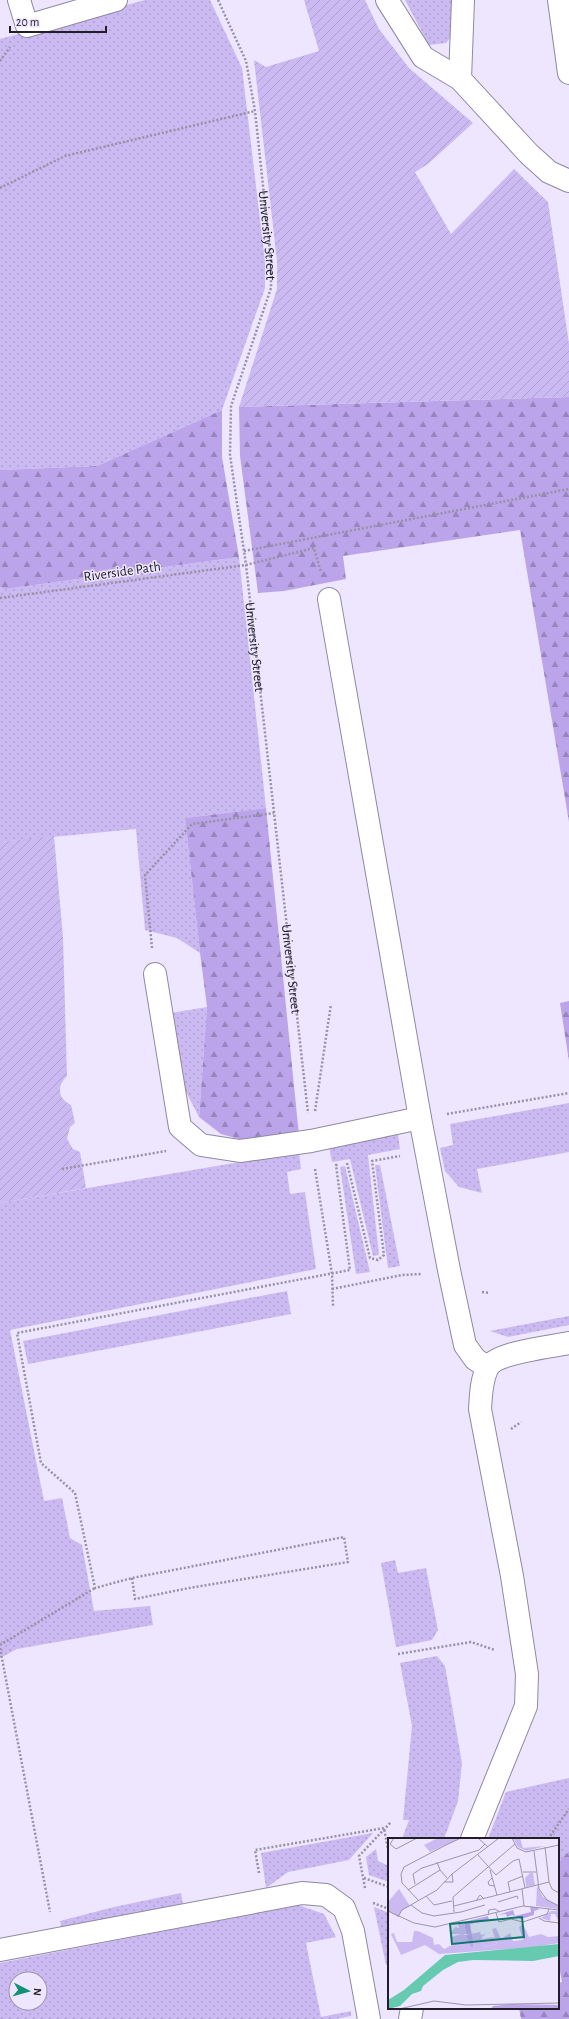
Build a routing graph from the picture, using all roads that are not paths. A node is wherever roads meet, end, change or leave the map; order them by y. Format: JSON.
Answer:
{"nodes":[{"id":1,"x":18,"y":0,"type":"edge"},
{"id":2,"x":116,"y":0,"type":"edge"},
{"id":3,"x":387,"y":0,"type":"edge"},
{"id":4,"x":463,"y":0,"type":"edge"},
{"id":5,"x":559,"y":0,"type":"edge"},
{"id":6,"x":569,"y":73,"type":"edge"},
{"id":7,"x":460,"y":79,"type":"junction"},
{"id":8,"x":569,"y":181,"type":"edge"},
{"id":9,"x":329,"y":598,"type":"dead end"},
{"id":10,"x":155,"y":974,"type":"road end"},
{"id":11,"x":420,"y":1118,"type":"junction"},
{"id":12,"x":569,"y":1343,"type":"edge"},
{"id":13,"x":487,"y":1367,"type":"junction"},
{"id":14,"x":472,"y":1838,"type":"edge"},
{"id":15,"x":0,"y":1950,"type":"edge"},
{"id":16,"x":412,"y":2009,"type":"edge"},
{"id":17,"x":369,"y":2019,"type":"edge"},
{"id":18,"x":410,"y":2019,"type":"edge"}],
"edges":[{"from":1,"to":2,"type":"street"},
{"from":3,"to":7,"type":"street"},
{"from":4,"to":7,"type":"street"},
{"from":5,"to":6,"type":"street"},
{"from":7,"to":8,"type":"street"},
{"from":9,"to":11,"type":"street"},
{"from":10,"to":11,"type":"street"},
{"from":11,"to":13,"type":"street"},
{"from":12,"to":13,"type":"street"},
{"from":13,"to":14,"type":"street"},
{"from":15,"to":17,"type":"street"},
{"from":16,"to":18,"type":"street"}]}
